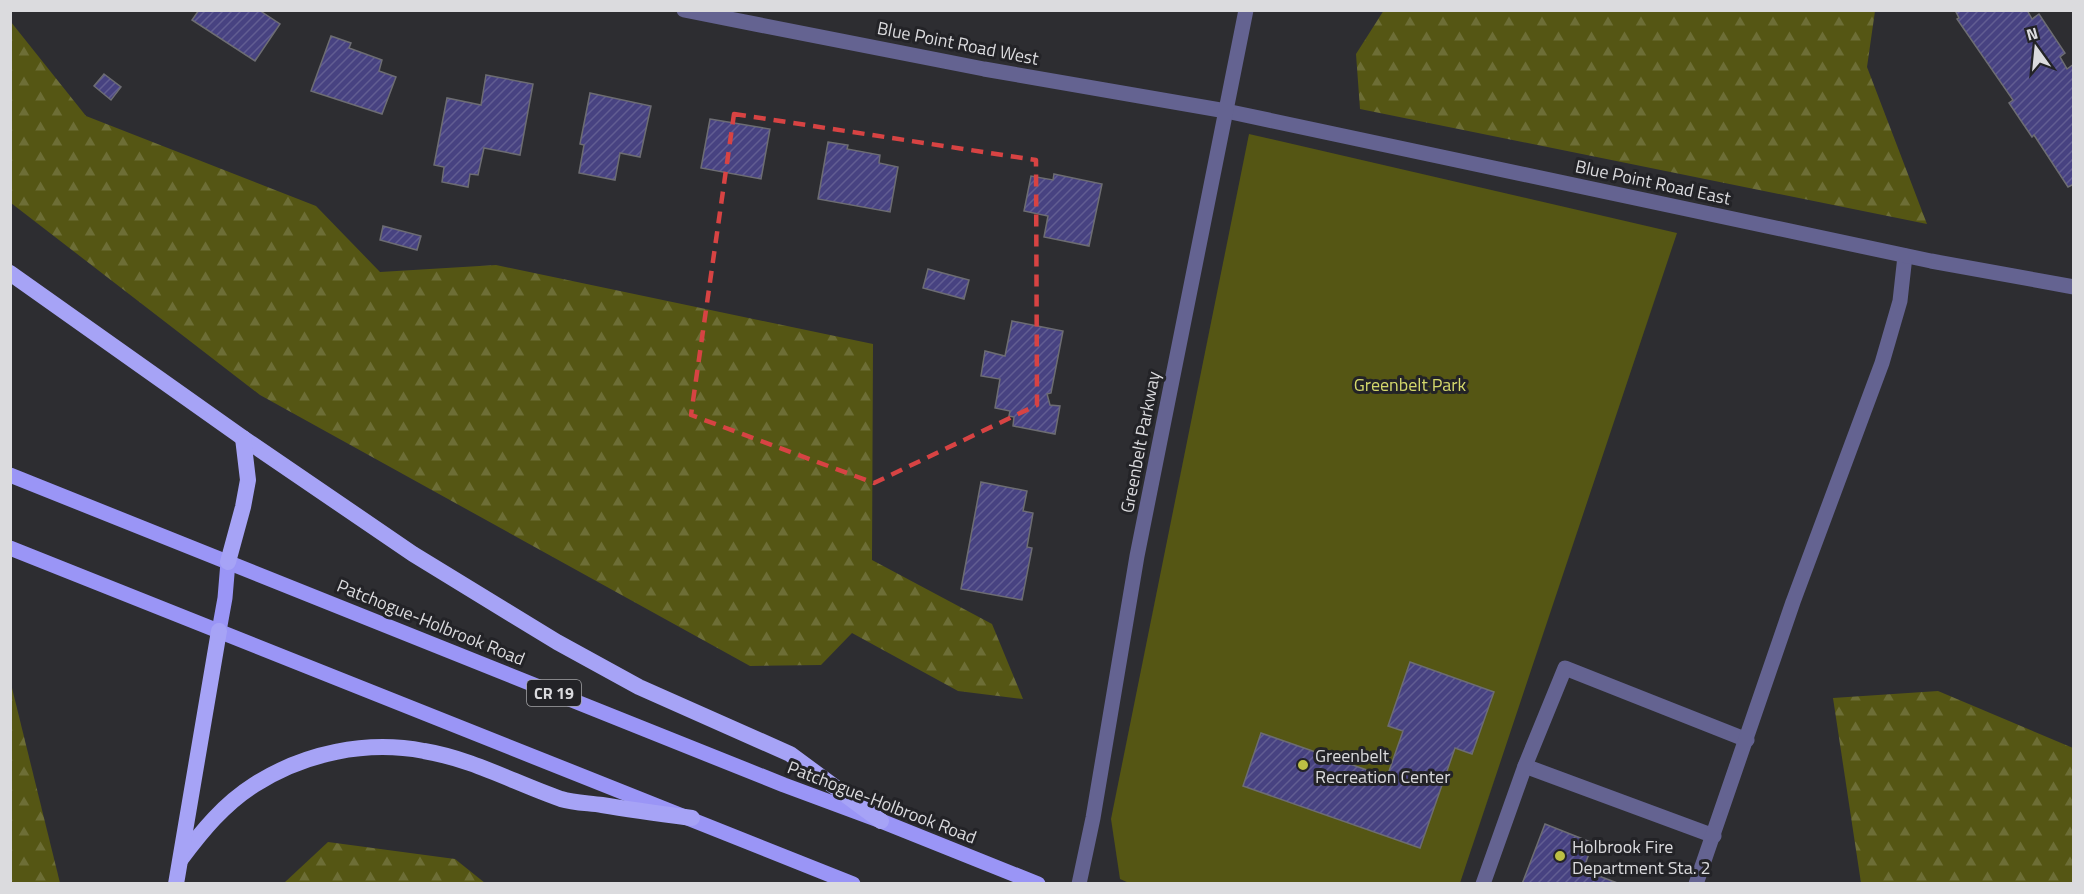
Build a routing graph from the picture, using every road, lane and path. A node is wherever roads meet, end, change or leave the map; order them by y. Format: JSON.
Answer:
{"nodes":[{"id":1,"x":1246,"y":10,"type":"edge"},
{"id":2,"x":684,"y":11,"type":"edge"},
{"id":3,"x":1226,"y":111,"type":"junction"},
{"id":4,"x":1905,"y":256,"type":"junction"},
{"id":5,"x":10,"y":273,"type":"edge"},
{"id":6,"x":2073,"y":287,"type":"edge"},
{"id":7,"x":243,"y":438,"type":"junction"},
{"id":8,"x":10,"y":475,"type":"edge"},
{"id":9,"x":10,"y":548,"type":"edge"},
{"id":10,"x":228,"y":562,"type":"junction"},
{"id":11,"x":219,"y":631,"type":"junction"},
{"id":12,"x":1746,"y":740,"type":"junction"},
{"id":13,"x":1525,"y":766,"type":"junction"},
{"id":14,"x":692,"y":818,"type":"junction"},
{"id":15,"x":881,"y":821,"type":"junction"},
{"id":16,"x":1714,"y":836,"type":"junction"},
{"id":17,"x":181,"y":859,"type":"junction"},
{"id":18,"x":176,"y":884,"type":"edge"},
{"id":19,"x":853,"y":884,"type":"edge"},
{"id":20,"x":1038,"y":884,"type":"edge"},
{"id":21,"x":1079,"y":884,"type":"edge"},
{"id":22,"x":1483,"y":884,"type":"edge"},
{"id":23,"x":1696,"y":884,"type":"edge"}],
"edges":[{"from":1,"to":3,"type":"street","name":"Greenbelt Parkway"},
{"from":2,"to":3,"type":"street","name":"Blue Point Road West"},
{"from":3,"to":4,"type":"street","name":"Blue Point Road East"},
{"from":3,"to":21,"type":"street","name":"Greenbelt Parkway"},
{"from":4,"to":6,"type":"street","name":"Blue Point Road East"},
{"from":4,"to":12,"type":"street"},
{"from":5,"to":7,"type":"highway"},
{"from":7,"to":10,"type":"highway"},
{"from":7,"to":15,"type":"highway"},
{"from":8,"to":10,"type":"main road","name":"Patchogue-Holbrook Road","number":"CR 19"},
{"from":9,"to":11,"type":"main road"},
{"from":10,"to":11,"type":"main road"},
{"from":10,"to":15,"type":"main road","name":"Patchogue-Holbrook Road","number":"CR 19"},
{"from":11,"to":14,"type":"main road"},
{"from":11,"to":17,"type":"highway"},
{"from":12,"to":13,"type":"street"},
{"from":12,"to":16,"type":"street"},
{"from":13,"to":16,"type":"street"},
{"from":13,"to":22,"type":"street"},
{"from":14,"to":17,"type":"highway"},
{"from":14,"to":19,"type":"main road"},
{"from":15,"to":20,"type":"main road","name":"Patchogue-Holbrook Road","number":"CR 19"},
{"from":16,"to":23,"type":"street"},
{"from":17,"to":18,"type":"highway"}]}
